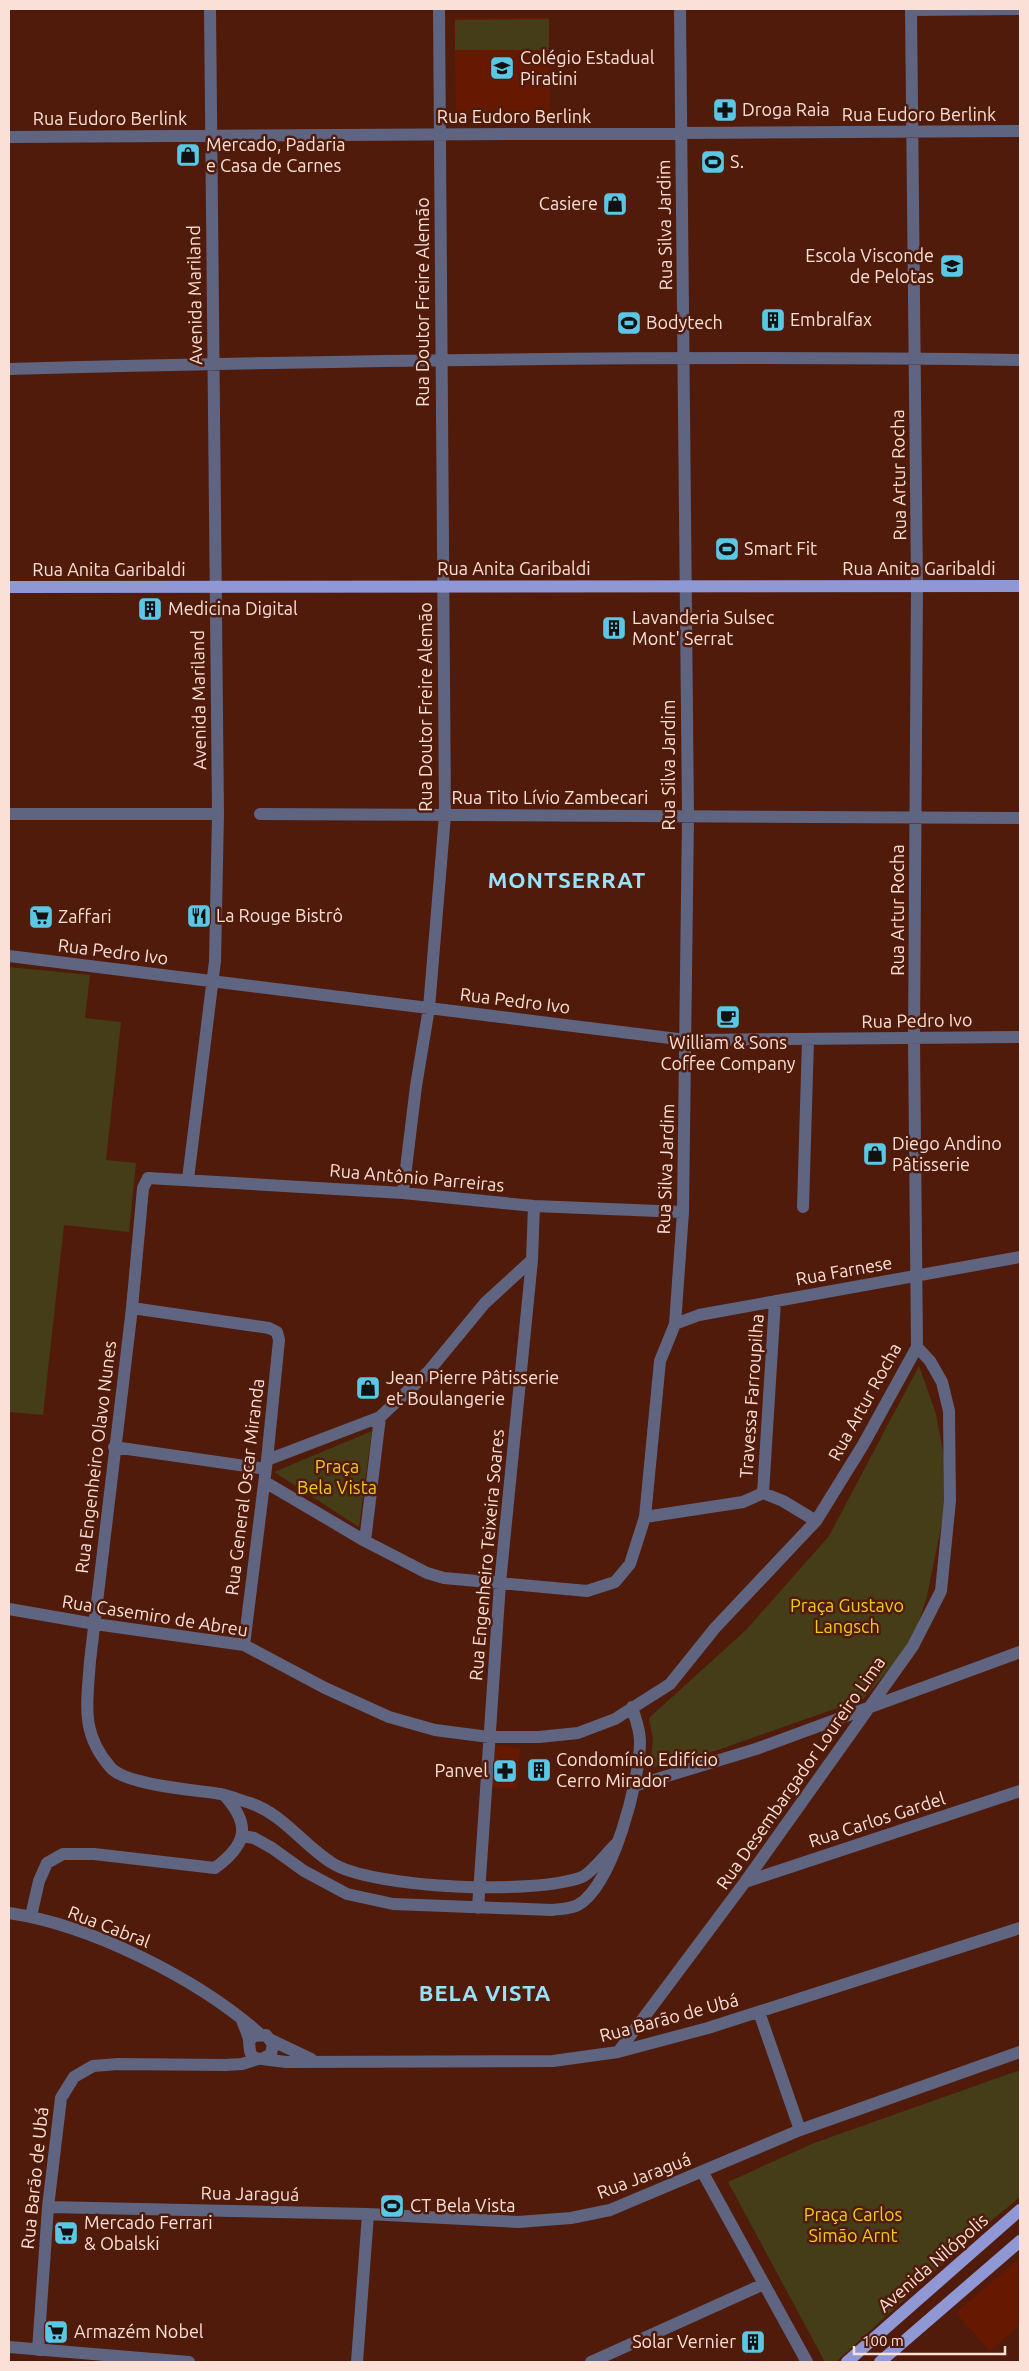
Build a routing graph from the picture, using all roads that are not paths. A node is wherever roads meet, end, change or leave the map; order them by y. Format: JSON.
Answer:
{"nodes":[{"id":1,"x":210,"y":9,"type":"edge"},
{"id":2,"x":439,"y":9,"type":"edge"},
{"id":3,"x":680,"y":9,"type":"edge"},
{"id":4,"x":911,"y":9,"type":"edge"},
{"id":5,"x":1020,"y":9,"type":"edge"},
{"id":6,"x":1020,"y":131,"type":"edge"},
{"id":7,"x":912,"y":132,"type":"junction"},
{"id":8,"x":681,"y":134,"type":"junction"},
{"id":9,"x":440,"y":135,"type":"junction"},
{"id":10,"x":9,"y":136,"type":"edge"},
{"id":11,"x":211,"y":137,"type":"junction"},
{"id":12,"x":683,"y":357,"type":"junction"},
{"id":13,"x":915,"y":358,"type":"junction"},
{"id":14,"x":441,"y":360,"type":"junction"},
{"id":15,"x":1020,"y":360,"type":"edge"},
{"id":16,"x":213,"y":363,"type":"junction"},
{"id":17,"x":9,"y":369,"type":"edge"},
{"id":18,"x":917,"y":586,"type":"junction"},
{"id":19,"x":1020,"y":586,"type":"edge"},
{"id":20,"x":9,"y":587,"type":"edge"},
{"id":21,"x":216,"y":587,"type":"junction"},
{"id":22,"x":443,"y":587,"type":"junction"},
{"id":23,"x":686,"y":587,"type":"junction"},
{"id":24,"x":9,"y":814,"type":"edge"},
{"id":25,"x":218,"y":814,"type":"junction"},
{"id":26,"x":260,"y":814,"type":"dead end"},
{"id":27,"x":445,"y":815,"type":"junction"},
{"id":28,"x":688,"y":816,"type":"junction"},
{"id":29,"x":916,"y":817,"type":"junction"},
{"id":30,"x":1020,"y":818,"type":"edge"},
{"id":31,"x":9,"y":956,"type":"edge"},
{"id":32,"x":212,"y":982,"type":"junction"},
{"id":33,"x":429,"y":1008,"type":"junction"},
{"id":34,"x":1020,"y":1037,"type":"edge"},
{"id":35,"x":914,"y":1039,"type":"junction"},
{"id":36,"x":686,"y":1040,"type":"junction"},
{"id":37,"x":808,"y":1040,"type":"junction"},
{"id":38,"x":148,"y":1178,"type":"joint"},
{"id":39,"x":188,"y":1179,"type":"junction"},
{"id":40,"x":403,"y":1193,"type":"junction"},
{"id":41,"x":534,"y":1206,"type":"junction"},
{"id":42,"x":803,"y":1208,"type":"dead end"},
{"id":43,"x":683,"y":1212,"type":"junction"},
{"id":44,"x":1020,"y":1257,"type":"edge"},
{"id":45,"x":532,"y":1260,"type":"junction"},
{"id":46,"x":917,"y":1275,"type":"junction"},
{"id":47,"x":775,"y":1301,"type":"junction"},
{"id":48,"x":132,"y":1308,"type":"junction"},
{"id":49,"x":675,"y":1324,"type":"junction"},
{"id":50,"x":917,"y":1347,"type":"junction"},
{"id":51,"x":380,"y":1417,"type":"junction"},
{"id":52,"x":114,"y":1446,"type":"junction"},
{"id":53,"x":267,"y":1465,"type":"junction"},
{"id":54,"x":265,"y":1482,"type":"junction"},
{"id":55,"x":763,"y":1493,"type":"junction"},
{"id":56,"x":645,"y":1517,"type":"junction"},
{"id":57,"x":816,"y":1521,"type":"junction"},
{"id":58,"x":365,"y":1541,"type":"junction"},
{"id":59,"x":500,"y":1583,"type":"junction"},
{"id":60,"x":9,"y":1609,"type":"edge"},
{"id":61,"x":95,"y":1624,"type":"junction"},
{"id":62,"x":244,"y":1645,"type":"junction"},
{"id":63,"x":1020,"y":1652,"type":"edge"},
{"id":64,"x":632,"y":1707,"type":"junction"},
{"id":65,"x":868,"y":1709,"type":"junction"},
{"id":66,"x":489,"y":1737,"type":"junction"},
{"id":67,"x":634,"y":1786,"type":"junction"},
{"id":68,"x":1020,"y":1791,"type":"edge"},
{"id":69,"x":223,"y":1795,"type":"junction"},
{"id":70,"x":242,"y":1836,"type":"junction"},
{"id":71,"x":617,"y":1843,"type":"junction"},
{"id":72,"x":745,"y":1882,"type":"junction"},
{"id":73,"x":480,"y":1886,"type":"junction"},
{"id":74,"x":478,"y":1908,"type":"junction"},
{"id":75,"x":9,"y":1913,"type":"edge"},
{"id":76,"x":31,"y":1916,"type":"junction"},
{"id":77,"x":1020,"y":1928,"type":"edge"},
{"id":78,"x":759,"y":2012,"type":"junction"},
{"id":79,"x":257,"y":2040,"type":"junction"},
{"id":80,"x":618,"y":2052,"type":"junction"},
{"id":81,"x":1020,"y":2052,"type":"edge"},
{"id":82,"x":260,"y":2059,"type":"junction"},
{"id":83,"x":313,"y":2060,"type":"junction"},
{"id":84,"x":225,"y":2066,"type":"junction"},
{"id":85,"x":800,"y":2130,"type":"junction"},
{"id":86,"x":703,"y":2173,"type":"junction"},
{"id":87,"x":48,"y":2207,"type":"junction"},
{"id":88,"x":1020,"y":2210,"type":"edge"},
{"id":89,"x":368,"y":2214,"type":"junction"},
{"id":90,"x":1020,"y":2241,"type":"edge"},
{"id":91,"x":764,"y":2284,"type":"junction"},
{"id":92,"x":9,"y":2347,"type":"edge"},
{"id":93,"x":38,"y":2350,"type":"junction"},
{"id":94,"x":188,"y":2362,"type":"edge"},
{"id":95,"x":357,"y":2362,"type":"edge"},
{"id":96,"x":591,"y":2362,"type":"edge"},
{"id":97,"x":807,"y":2362,"type":"edge"},
{"id":98,"x":847,"y":2362,"type":"edge"},
{"id":99,"x":880,"y":2362,"type":"edge"}],
"edges":[{"from":1,"to":11,"type":"street","name":"Avenida Mariland"},
{"from":2,"to":9,"type":"street","name":"Rua Doutor Freire Alemão"},
{"from":3,"to":8,"type":"street","name":"Rua Silva Jardim"},
{"from":4,"to":5,"type":"street"},
{"from":4,"to":7,"type":"street","name":"Rua Artur Rocha"},
{"from":6,"to":7,"type":"street","name":"Rua Eudoro Berlink"},
{"from":7,"to":8,"type":"street","name":"Rua Eudoro Berlink"},
{"from":7,"to":13,"type":"street","name":"Rua Artur Rocha"},
{"from":8,"to":9,"type":"street","name":"Rua Eudoro Berlink"},
{"from":8,"to":12,"type":"street","name":"Rua Silva Jardim"},
{"from":9,"to":11,"type":"street","name":"Rua Eudoro Berlink"},
{"from":9,"to":14,"type":"street","name":"Rua Doutor Freire Alemão"},
{"from":10,"to":11,"type":"street","name":"Rua Eudoro Berlink"},
{"from":11,"to":16,"type":"street","name":"Avenida Mariland"},
{"from":12,"to":13,"type":"street"},
{"from":12,"to":14,"type":"street"},
{"from":12,"to":23,"type":"street","name":"Rua Silva Jardim"},
{"from":13,"to":15,"type":"street"},
{"from":13,"to":18,"type":"street","name":"Rua Artur Rocha"},
{"from":14,"to":16,"type":"street"},
{"from":14,"to":22,"type":"street","name":"Rua Doutor Freire Alemão"},
{"from":16,"to":17,"type":"street"},
{"from":16,"to":21,"type":"street","name":"Avenida Mariland"},
{"from":18,"to":19,"type":"main road","name":"Rua Anita Garibaldi"},
{"from":18,"to":23,"type":"main road","name":"Rua Anita Garibaldi"},
{"from":18,"to":29,"type":"street","name":"Rua Artur Rocha"},
{"from":20,"to":21,"type":"main road","name":"Rua Anita Garibaldi"},
{"from":21,"to":22,"type":"main road","name":"Rua Anita Garibaldi"},
{"from":21,"to":25,"type":"street","name":"Avenida Mariland"},
{"from":22,"to":23,"type":"main road","name":"Rua Anita Garibaldi"},
{"from":22,"to":27,"type":"street","name":"Rua Doutor Freire Alemão"},
{"from":23,"to":28,"type":"street","name":"Rua Silva Jardim"},
{"from":24,"to":25,"type":"street"},
{"from":25,"to":32,"type":"street","name":"Avenida Mariland"},
{"from":26,"to":27,"type":"street","name":"Rua Tito Lívio Zambecari"},
{"from":27,"to":28,"type":"street","name":"Rua Tito Lívio Zambecari"},
{"from":27,"to":33,"type":"street","name":"Rua Doutor Freire Alemão"},
{"from":28,"to":29,"type":"street","name":"Rua Tito Lívio Zambecari"},
{"from":28,"to":36,"type":"street","name":"Rua Silva Jardim"},
{"from":29,"to":30,"type":"street","name":"Rua Tito Lívio Zambecari"},
{"from":29,"to":35,"type":"street","name":"Rua Artur Rocha"},
{"from":31,"to":32,"type":"street","name":"Rua Pedro Ivo"},
{"from":32,"to":33,"type":"street","name":"Rua Pedro Ivo"},
{"from":32,"to":39,"type":"street","name":"Avenida Mariland"},
{"from":33,"to":36,"type":"street","name":"Rua Pedro Ivo"},
{"from":33,"to":40,"type":"street","name":"Rua Doutor Freire Alemão"},
{"from":34,"to":35,"type":"street","name":"Rua Pedro Ivo"},
{"from":35,"to":37,"type":"street","name":"Rua Pedro Ivo"},
{"from":35,"to":46,"type":"street","name":"Rua Artur Rocha"},
{"from":36,"to":37,"type":"street","name":"Rua Pedro Ivo"},
{"from":36,"to":43,"type":"street","name":"Rua Silva Jardim"},
{"from":37,"to":42,"type":"street"},
{"from":38,"to":39,"type":"street","name":"Rua Antônio Parreiras"},
{"from":38,"to":48,"type":"street","name":"Rua Engenheiro Olavo Nunes"},
{"from":39,"to":40,"type":"street","name":"Rua Antônio Parreiras"},
{"from":40,"to":41,"type":"street","name":"Rua Antônio Parreiras"},
{"from":41,"to":43,"type":"street","name":"Rua Antônio Parreiras"},
{"from":41,"to":45,"type":"street","name":"Rua Engenheiro Teixeira Soares"},
{"from":43,"to":49,"type":"street","name":"Rua Silva Jardim"},
{"from":44,"to":46,"type":"street","name":"Rua Farnese"},
{"from":45,"to":51,"type":"street"},
{"from":45,"to":59,"type":"street","name":"Rua Engenheiro Teixeira Soares"},
{"from":46,"to":47,"type":"street","name":"Rua Farnese"},
{"from":46,"to":50,"type":"street","name":"Rua Artur Rocha"},
{"from":47,"to":49,"type":"street","name":"Rua Farnese"},
{"from":47,"to":55,"type":"street","name":"Travessa Farroupilha"},
{"from":48,"to":52,"type":"street","name":"Rua Engenheiro Olavo Nunes"},
{"from":48,"to":53,"type":"street","name":"Rua General Oscar Miranda"},
{"from":49,"to":56,"type":"street","name":"Rua Silva Jardim"},
{"from":50,"to":57,"type":"street","name":"Rua Artur Rocha"},
{"from":50,"to":65,"type":"street","name":"Rua Desembargador Loureiro Lima"},
{"from":51,"to":53,"type":"street"},
{"from":51,"to":58,"type":"street"},
{"from":52,"to":53,"type":"street"},
{"from":52,"to":61,"type":"street","name":"Rua Engenheiro Olavo Nunes"},
{"from":53,"to":54,"type":"street","name":"Rua General Oscar Miranda"},
{"from":54,"to":58,"type":"street","name":"Rua Silva Jardim"},
{"from":54,"to":62,"type":"street","name":"Rua General Oscar Miranda"},
{"from":55,"to":56,"type":"street"},
{"from":55,"to":57,"type":"street"},
{"from":56,"to":59,"type":"street","name":"Rua Silva Jardim"},
{"from":57,"to":64,"type":"street","name":"Rua Artur Rocha"},
{"from":58,"to":59,"type":"street","name":"Rua Silva Jardim"},
{"from":59,"to":66,"type":"street","name":"Rua Engenheiro Teixeira Soares"},
{"from":60,"to":61,"type":"street","name":"Rua Casemiro de Abreu"},
{"from":61,"to":62,"type":"street","name":"Rua Casemiro de Abreu"},
{"from":61,"to":69,"type":"street","name":"Rua Engenheiro Olavo Nunes"},
{"from":62,"to":66,"type":"street","name":"Rua Casemiro de Abreu"},
{"from":63,"to":65,"type":"street"},
{"from":64,"to":66,"type":"street","name":"Rua Casemiro de Abreu"},
{"from":64,"to":67,"type":"street"},
{"from":65,"to":67,"type":"street"},
{"from":65,"to":72,"type":"street","name":"Rua Desembargador Loureiro Lima"},
{"from":66,"to":73,"type":"street","name":"Rua Engenheiro Teixeira Soares"},
{"from":67,"to":71,"type":"street"},
{"from":68,"to":72,"type":"street","name":"Rua Carlos Gardel"},
{"from":69,"to":70,"type":"street"},
{"from":69,"to":73,"type":"street","name":"Rua Engenheiro Olavo Nunes"},
{"from":70,"to":74,"type":"street"},
{"from":70,"to":76,"type":"street"},
{"from":71,"to":73,"type":"street","name":"Rua Engenheiro Olavo Nunes"},
{"from":71,"to":74,"type":"street"},
{"from":72,"to":80,"type":"street","name":"Rua Desembargador Loureiro Lima"},
{"from":73,"to":74,"type":"street","name":"Rua Engenheiro Teixeira Soares"},
{"from":75,"to":76,"type":"street","name":"Rua Cabral"},
{"from":76,"to":79,"type":"street","name":"Rua Cabral"},
{"from":77,"to":78,"type":"street","name":"Rua Barão de Ubá"},
{"from":78,"to":80,"type":"street","name":"Rua Barão de Ubá"},
{"from":78,"to":85,"type":"street"},
{"from":79,"to":82,"type":"street"},
{"from":79,"to":82,"type":"street"},
{"from":79,"to":83,"type":"street","name":"Rua Barão de Ubá"},
{"from":79,"to":84,"type":"street"},
{"from":80,"to":83,"type":"street","name":"Rua Barão de Ubá"},
{"from":81,"to":85,"type":"street","name":"Rua Jaraguá"},
{"from":82,"to":83,"type":"street","name":"Rua Barão de Ubá"},
{"from":82,"to":84,"type":"street","name":"Rua Barão de Ubá"},
{"from":84,"to":87,"type":"street","name":"Rua Barão de Ubá"},
{"from":85,"to":86,"type":"street","name":"Rua Jaraguá"},
{"from":86,"to":89,"type":"street","name":"Rua Jaraguá"},
{"from":86,"to":91,"type":"street"},
{"from":87,"to":89,"type":"street","name":"Rua Jaraguá"},
{"from":87,"to":93,"type":"street","name":"Rua Barão de Ubá"},
{"from":88,"to":98,"type":"main road","name":"Avenida Nilópolis"},
{"from":89,"to":95,"type":"street"},
{"from":90,"to":99,"type":"main road"},
{"from":91,"to":96,"type":"street"},
{"from":91,"to":97,"type":"street"},
{"from":92,"to":93,"type":"street"},
{"from":93,"to":94,"type":"street"}]}
